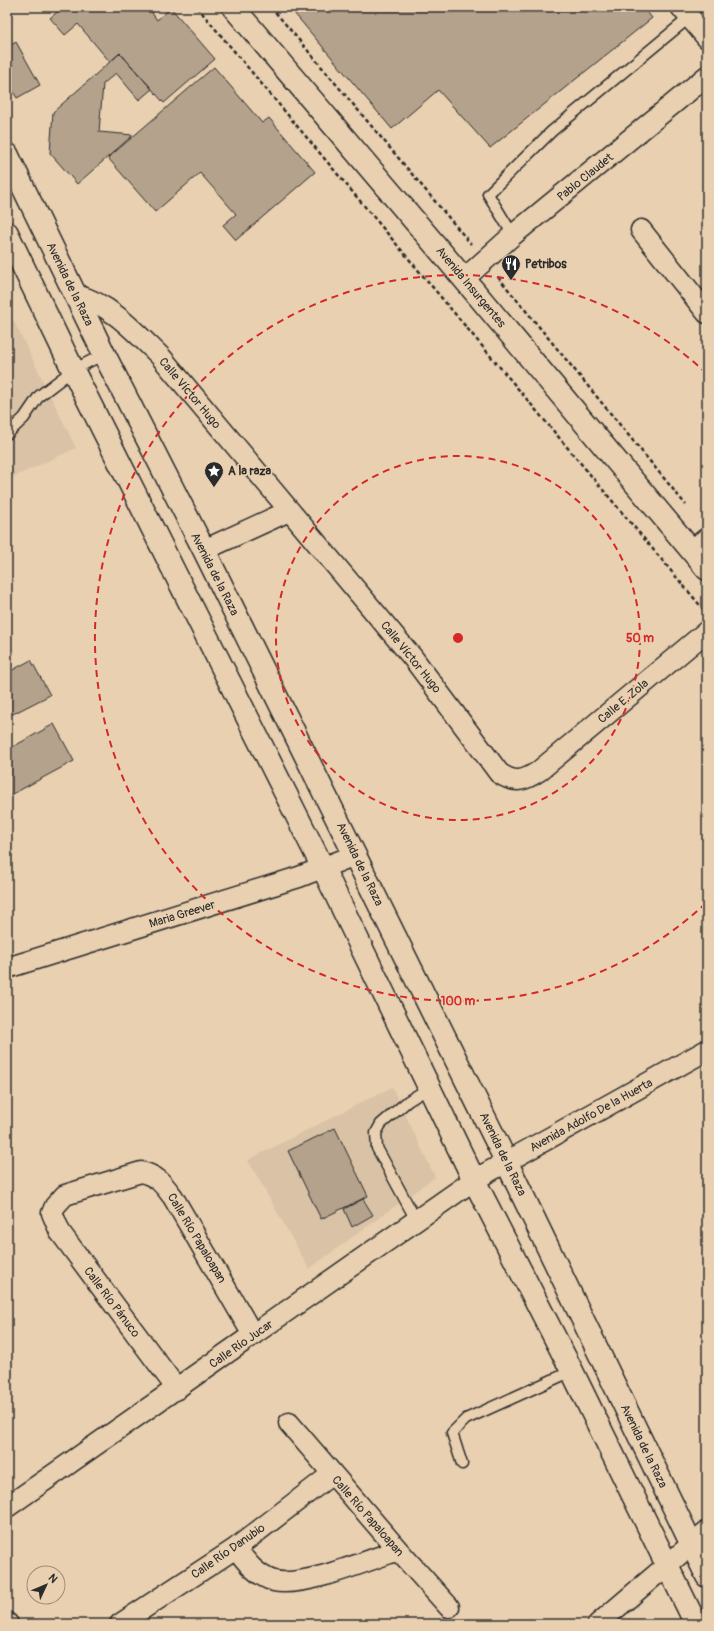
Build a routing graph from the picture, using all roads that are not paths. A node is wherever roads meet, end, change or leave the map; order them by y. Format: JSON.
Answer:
{"nodes":[{"id":1,"x":233,"y":7,"type":"edge"},
{"id":2,"x":685,"y":12,"type":"edge"},
{"id":3,"x":707,"y":38,"type":"edge"},
{"id":4,"x":707,"y":76,"type":"edge"},
{"id":5,"x":7,"y":154,"type":"edge"},
{"id":6,"x":641,"y":230,"type":"dead end"},
{"id":7,"x":7,"y":233,"type":"edge"},
{"id":8,"x":513,"y":235,"type":"junction"},
{"id":9,"x":464,"y":280,"type":"junction"},
{"id":10,"x":76,"y":295,"type":"junction"},
{"id":11,"x":707,"y":313,"type":"edge"},
{"id":12,"x":104,"y":354,"type":"junction"},
{"id":13,"x":73,"y":370,"type":"junction"},
{"id":14,"x":7,"y":434,"type":"edge"},
{"id":15,"x":289,"y":511,"type":"junction"},
{"id":16,"x":700,"y":544,"type":"edge"},
{"id":17,"x":204,"y":550,"type":"junction"},
{"id":18,"x":707,"y":569,"type":"edge"},
{"id":19,"x":707,"y":631,"type":"edge"},
{"id":20,"x":539,"y":771,"type":"joint"},
{"id":21,"x":355,"y":855,"type":"junction"},
{"id":22,"x":323,"y":868,"type":"junction"},
{"id":23,"x":7,"y":968,"type":"edge"},
{"id":24,"x":707,"y":1050,"type":"edge"},
{"id":25,"x":429,"y":1088,"type":"junction"},
{"id":26,"x":507,"y":1162,"type":"junction"},
{"id":27,"x":474,"y":1180,"type":"junction"},
{"id":28,"x":164,"y":1184,"type":"joint"},
{"id":29,"x":416,"y":1220,"type":"junction"},
{"id":30,"x":253,"y":1335,"type":"junction"},
{"id":31,"x":572,"y":1371,"type":"junction"},
{"id":32,"x":177,"y":1389,"type":"junction"},
{"id":33,"x":289,"y":1423,"type":"dead end"},
{"id":34,"x":462,"y":1464,"type":"dead end"},
{"id":35,"x":332,"y":1474,"type":"junction"},
{"id":36,"x":7,"y":1507,"type":"edge"},
{"id":37,"x":699,"y":1538,"type":"edge"},
{"id":38,"x":236,"y":1548,"type":"junction"},
{"id":39,"x":398,"y":1550,"type":"junction"},
{"id":40,"x":668,"y":1566,"type":"junction"},
{"id":41,"x":707,"y":1576,"type":"edge"},
{"id":42,"x":449,"y":1607,"type":"dead end"},
{"id":43,"x":120,"y":1624,"type":"edge"},
{"id":44,"x":598,"y":1624,"type":"edge"},
{"id":45,"x":696,"y":1624,"type":"edge"}],
"edges":[{"from":1,"to":9,"type":"main road","name":"Avenida Insurgentes"},
{"from":2,"to":3,"type":"street"},
{"from":2,"to":8,"type":"lane"},
{"from":4,"to":8,"type":"street","name":"Pablo Claudet"},
{"from":5,"to":10,"type":"main road","name":"Avenida de la Raza"},
{"from":6,"to":11,"type":"street"},
{"from":7,"to":13,"type":"main road"},
{"from":8,"to":9,"type":"street","name":"Pablo Claudet"},
{"from":9,"to":16,"type":"main road","name":"Avenida Insurgentes"},
{"from":10,"to":12,"type":"main road","name":"Avenida de la Raza"},
{"from":10,"to":15,"type":"street","name":"Calle Víctor Hugo"},
{"from":12,"to":13,"type":"lane"},
{"from":12,"to":17,"type":"main road","name":"Avenida de la Raza"},
{"from":13,"to":14,"type":"lane"},
{"from":13,"to":22,"type":"main road"},
{"from":15,"to":17,"type":"street"},
{"from":15,"to":20,"type":"street","name":"Calle Víctor Hugo"},
{"from":16,"to":18,"type":"main road","name":"Avenida Insurgentes"},
{"from":17,"to":21,"type":"main road","name":"Avenida de la Raza"},
{"from":19,"to":20,"type":"street","name":"Calle E. Zola"},
{"from":21,"to":22,"type":"street","name":"Maria Greever"},
{"from":21,"to":26,"type":"main road","name":"Avenida de la Raza"},
{"from":22,"to":23,"type":"street","name":"Maria Greever"},
{"from":22,"to":25,"type":"main road"},
{"from":24,"to":26,"type":"street","name":"Avenida Adolfo De la Huerta"},
{"from":25,"to":27,"type":"main road"},
{"from":25,"to":29,"type":"lane"},
{"from":26,"to":27,"type":"street","name":"Avenida Adolfo De la Huerta"},
{"from":26,"to":37,"type":"main road","name":"Avenida de la Raza"},
{"from":27,"to":29,"type":"street","name":"Calle Río Jucar"},
{"from":27,"to":31,"type":"main road"},
{"from":28,"to":30,"type":"street","name":"Calle Río Papaloapan"},
{"from":28,"to":32,"type":"street","name":"Calle Río Pánuco"},
{"from":29,"to":30,"type":"street","name":"Calle Río Jucar"},
{"from":30,"to":32,"type":"street","name":"Calle Río Jucar"},
{"from":31,"to":34,"type":"lane"},
{"from":31,"to":40,"type":"main road"},
{"from":32,"to":36,"type":"street","name":"Calle Río Jucar"},
{"from":33,"to":35,"type":"street","name":"Calle Río Papaloapan"},
{"from":35,"to":38,"type":"street","name":"Calle Río Danubio"},
{"from":35,"to":39,"type":"street","name":"Calle Río Papaloapan"},
{"from":37,"to":40,"type":"street"},
{"from":37,"to":41,"type":"main road","name":"Avenida de la Raza"},
{"from":38,"to":39,"type":"street"},
{"from":38,"to":43,"type":"street","name":"Calle Río Danubio"},
{"from":39,"to":42,"type":"street","name":"Calle Río Papaloapan"},
{"from":40,"to":44,"type":"street"},
{"from":40,"to":45,"type":"main road"}]}
